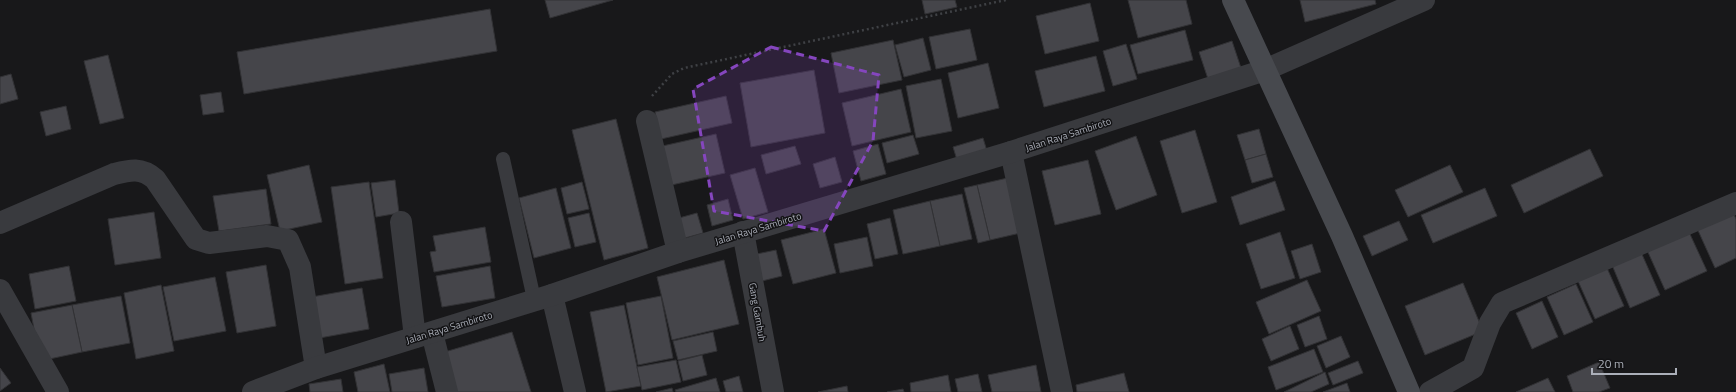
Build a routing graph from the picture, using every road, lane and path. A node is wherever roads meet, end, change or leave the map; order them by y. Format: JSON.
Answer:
{"nodes":[{"id":1,"x":1006,"y":0,"type":"edge"},
{"id":2,"x":1233,"y":0,"type":"edge"},
{"id":3,"x":1424,"y":0,"type":"edge"},
{"id":4,"x":1264,"y":70,"type":"junction"},
{"id":5,"x":647,"y":121,"type":"joint"},
{"id":6,"x":1011,"y":152,"type":"junction"},
{"id":7,"x":503,"y":160,"type":"dead end"},
{"id":8,"x":1736,"y":203,"type":"edge"},
{"id":9,"x":401,"y":222,"type":"dead end"},
{"id":10,"x":0,"y":223,"type":"edge"},
{"id":11,"x":743,"y":232,"type":"junction"},
{"id":12,"x":678,"y":252,"type":"junction"},
{"id":13,"x":0,"y":290,"type":"edge"},
{"id":14,"x":543,"y":297,"type":"junction"},
{"id":15,"x":423,"y":335,"type":"junction"},
{"id":16,"x":316,"y":368,"type":"junction"},
{"id":17,"x":58,"y":392,"type":"edge"},
{"id":18,"x":253,"y":392,"type":"edge"},
{"id":19,"x":447,"y":392,"type":"edge"},
{"id":20,"x":575,"y":392,"type":"edge"},
{"id":21,"x":773,"y":392,"type":"edge"},
{"id":22,"x":1062,"y":392,"type":"edge"},
{"id":23,"x":1409,"y":392,"type":"edge"},
{"id":24,"x":1430,"y":392,"type":"edge"}],
"edges":[{"from":1,"to":5,"type":"path"},
{"from":2,"to":4,"type":"main road"},
{"from":3,"to":4,"type":"street","name":"Jalan Raya Sambiroto"},
{"from":4,"to":6,"type":"street","name":"Jalan Raya Sambiroto"},
{"from":4,"to":23,"type":"main road"},
{"from":5,"to":12,"type":"street"},
{"from":6,"to":11,"type":"street","name":"Jalan Raya Sambiroto"},
{"from":6,"to":22,"type":"street"},
{"from":7,"to":14,"type":"lane"},
{"from":8,"to":24,"type":"street"},
{"from":9,"to":15,"type":"street"},
{"from":10,"to":16,"type":"street"},
{"from":11,"to":12,"type":"street","name":"Jalan Raya Sambiroto"},
{"from":11,"to":21,"type":"street","name":"Gang Gambuh"},
{"from":12,"to":14,"type":"street","name":"Jalan Raya Sambiroto"},
{"from":13,"to":17,"type":"street"},
{"from":14,"to":15,"type":"street","name":"Jalan Raya Sambiroto"},
{"from":14,"to":20,"type":"street"},
{"from":15,"to":16,"type":"street","name":"Jalan Raya Sambiroto"},
{"from":15,"to":19,"type":"street"},
{"from":16,"to":18,"type":"street","name":"Jalan Raya Sambiroto"}]}
